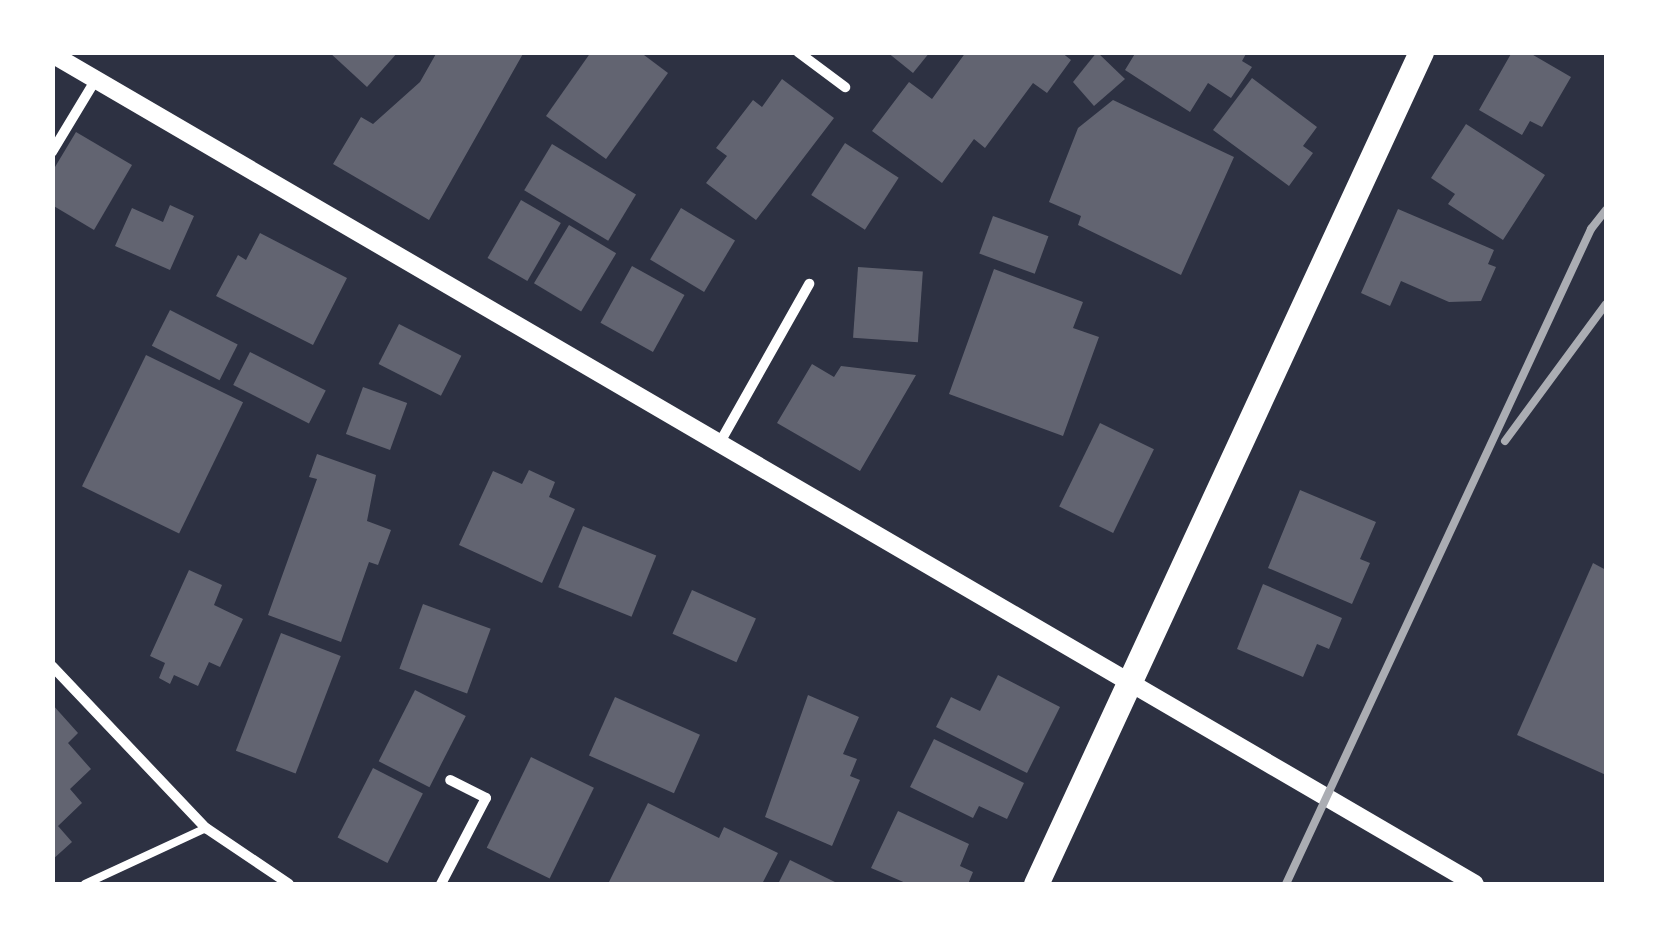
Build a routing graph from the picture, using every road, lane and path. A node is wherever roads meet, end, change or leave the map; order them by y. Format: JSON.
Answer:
{"nodes":[{"id":1,"x":798,"y":52,"type":"edge"},
{"id":2,"x":1421,"y":52,"type":"edge"},
{"id":3,"x":52,"y":54,"type":"edge"},
{"id":4,"x":96,"y":79,"type":"junction"},
{"id":5,"x":846,"y":87,"type":"dead end"},
{"id":6,"x":52,"y":152,"type":"edge"},
{"id":7,"x":809,"y":284,"type":"dead end"},
{"id":8,"x":720,"y":444,"type":"junction"},
{"id":9,"x":52,"y":666,"type":"edge"},
{"id":10,"x":1130,"y":686,"type":"junction"},
{"id":11,"x":450,"y":780,"type":"dead end"},
{"id":12,"x":206,"y":828,"type":"junction"},
{"id":13,"x":84,"y":884,"type":"edge"},
{"id":14,"x":289,"y":884,"type":"edge"},
{"id":15,"x":440,"y":884,"type":"edge"},
{"id":16,"x":1036,"y":884,"type":"edge"},
{"id":17,"x":1475,"y":884,"type":"edge"}],
"edges":[{"from":1,"to":5,"type":"street"},
{"from":2,"to":10,"type":"main road"},
{"from":3,"to":4,"type":"street"},
{"from":4,"to":6,"type":"street"},
{"from":4,"to":8,"type":"street"},
{"from":7,"to":8,"type":"street"},
{"from":8,"to":10,"type":"street"},
{"from":9,"to":12,"type":"street"},
{"from":10,"to":16,"type":"main road"},
{"from":10,"to":17,"type":"street"},
{"from":11,"to":15,"type":"street"},
{"from":12,"to":13,"type":"lane"},
{"from":12,"to":14,"type":"street"}]}
